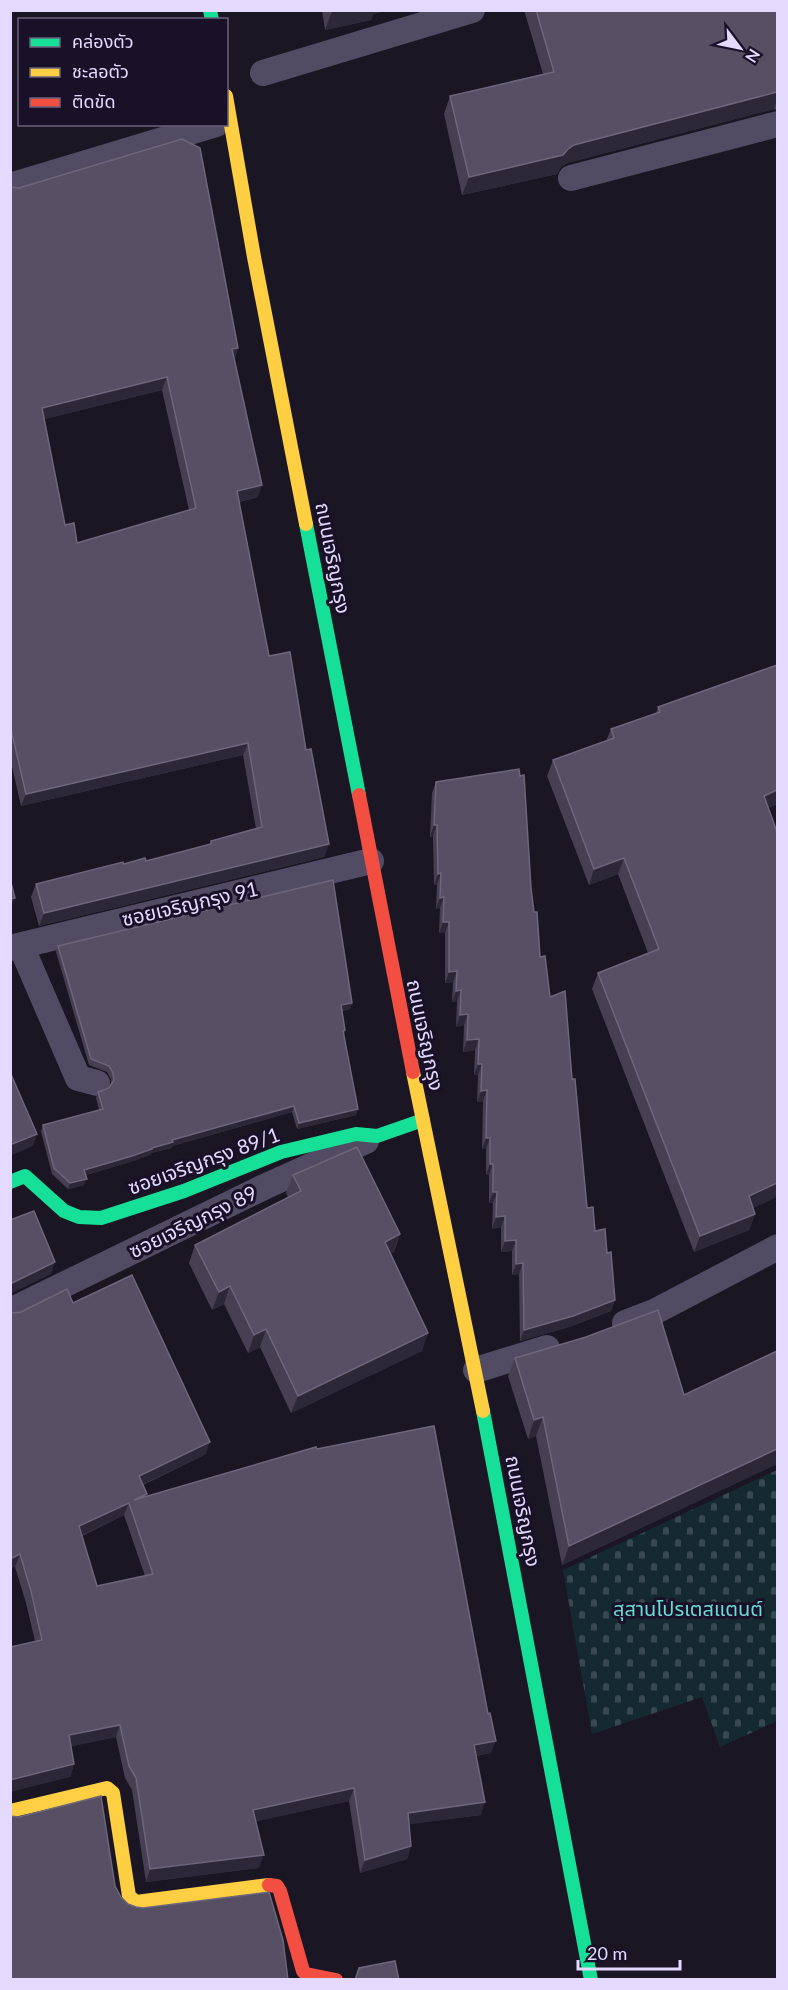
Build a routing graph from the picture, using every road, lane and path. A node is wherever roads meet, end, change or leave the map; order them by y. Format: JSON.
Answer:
{"nodes":[{"id":1,"x":472,"y":10,"type":"edge"},
{"id":2,"x":263,"y":73,"type":"dead end"},
{"id":3,"x":777,"y":124,"type":"edge"},
{"id":4,"x":194,"y":126,"type":"edge"},
{"id":5,"x":227,"y":126,"type":"edge"},
{"id":6,"x":571,"y":178,"type":"dead end"},
{"id":7,"x":10,"y":186,"type":"edge"},
{"id":8,"x":371,"y":861,"type":"junction"},
{"id":9,"x":16,"y":947,"type":"edge"},
{"id":10,"x":97,"y":1083,"type":"dead end"},
{"id":11,"x":423,"y":1120,"type":"junction"},
{"id":12,"x":377,"y":1136,"type":"junction"},
{"id":13,"x":10,"y":1182,"type":"edge"},
{"id":14,"x":777,"y":1247,"type":"edge"},
{"id":15,"x":10,"y":1311,"type":"edge"},
{"id":16,"x":605,"y":1330,"type":"edge"},
{"id":17,"x":574,"y":1341,"type":"edge"},
{"id":18,"x":476,"y":1370,"type":"junction"},
{"id":19,"x":10,"y":1811,"type":"edge"},
{"id":20,"x":336,"y":1980,"type":"edge"},
{"id":21,"x":591,"y":1980,"type":"edge"}],
"edges":[{"from":1,"to":2,"type":"street"},
{"from":3,"to":6,"type":"street"},
{"from":4,"to":7,"type":"street"},
{"from":5,"to":8,"type":"main road","name":"ถนนเจริญกรุง"},
{"from":8,"to":9,"type":"street","name":"ซอยเจริญกรุง 91"},
{"from":8,"to":11,"type":"main road","name":"ถนนเจริญกรุง"},
{"from":9,"to":10,"type":"street"},
{"from":11,"to":12,"type":"main road","name":"ซอยเจริญกรุง 89/1"},
{"from":11,"to":18,"type":"main road","name":"ถนนเจริญกรุง"},
{"from":12,"to":13,"type":"main road","name":"ซอยเจริญกรุง 89/1"},
{"from":12,"to":15,"type":"street","name":"ซอยเจริญกรุง 89"},
{"from":14,"to":16,"type":"street"},
{"from":17,"to":18,"type":"street"},
{"from":18,"to":21,"type":"main road","name":"ถนนเจริญกรุง"},
{"from":19,"to":20,"type":"main road"}]}
